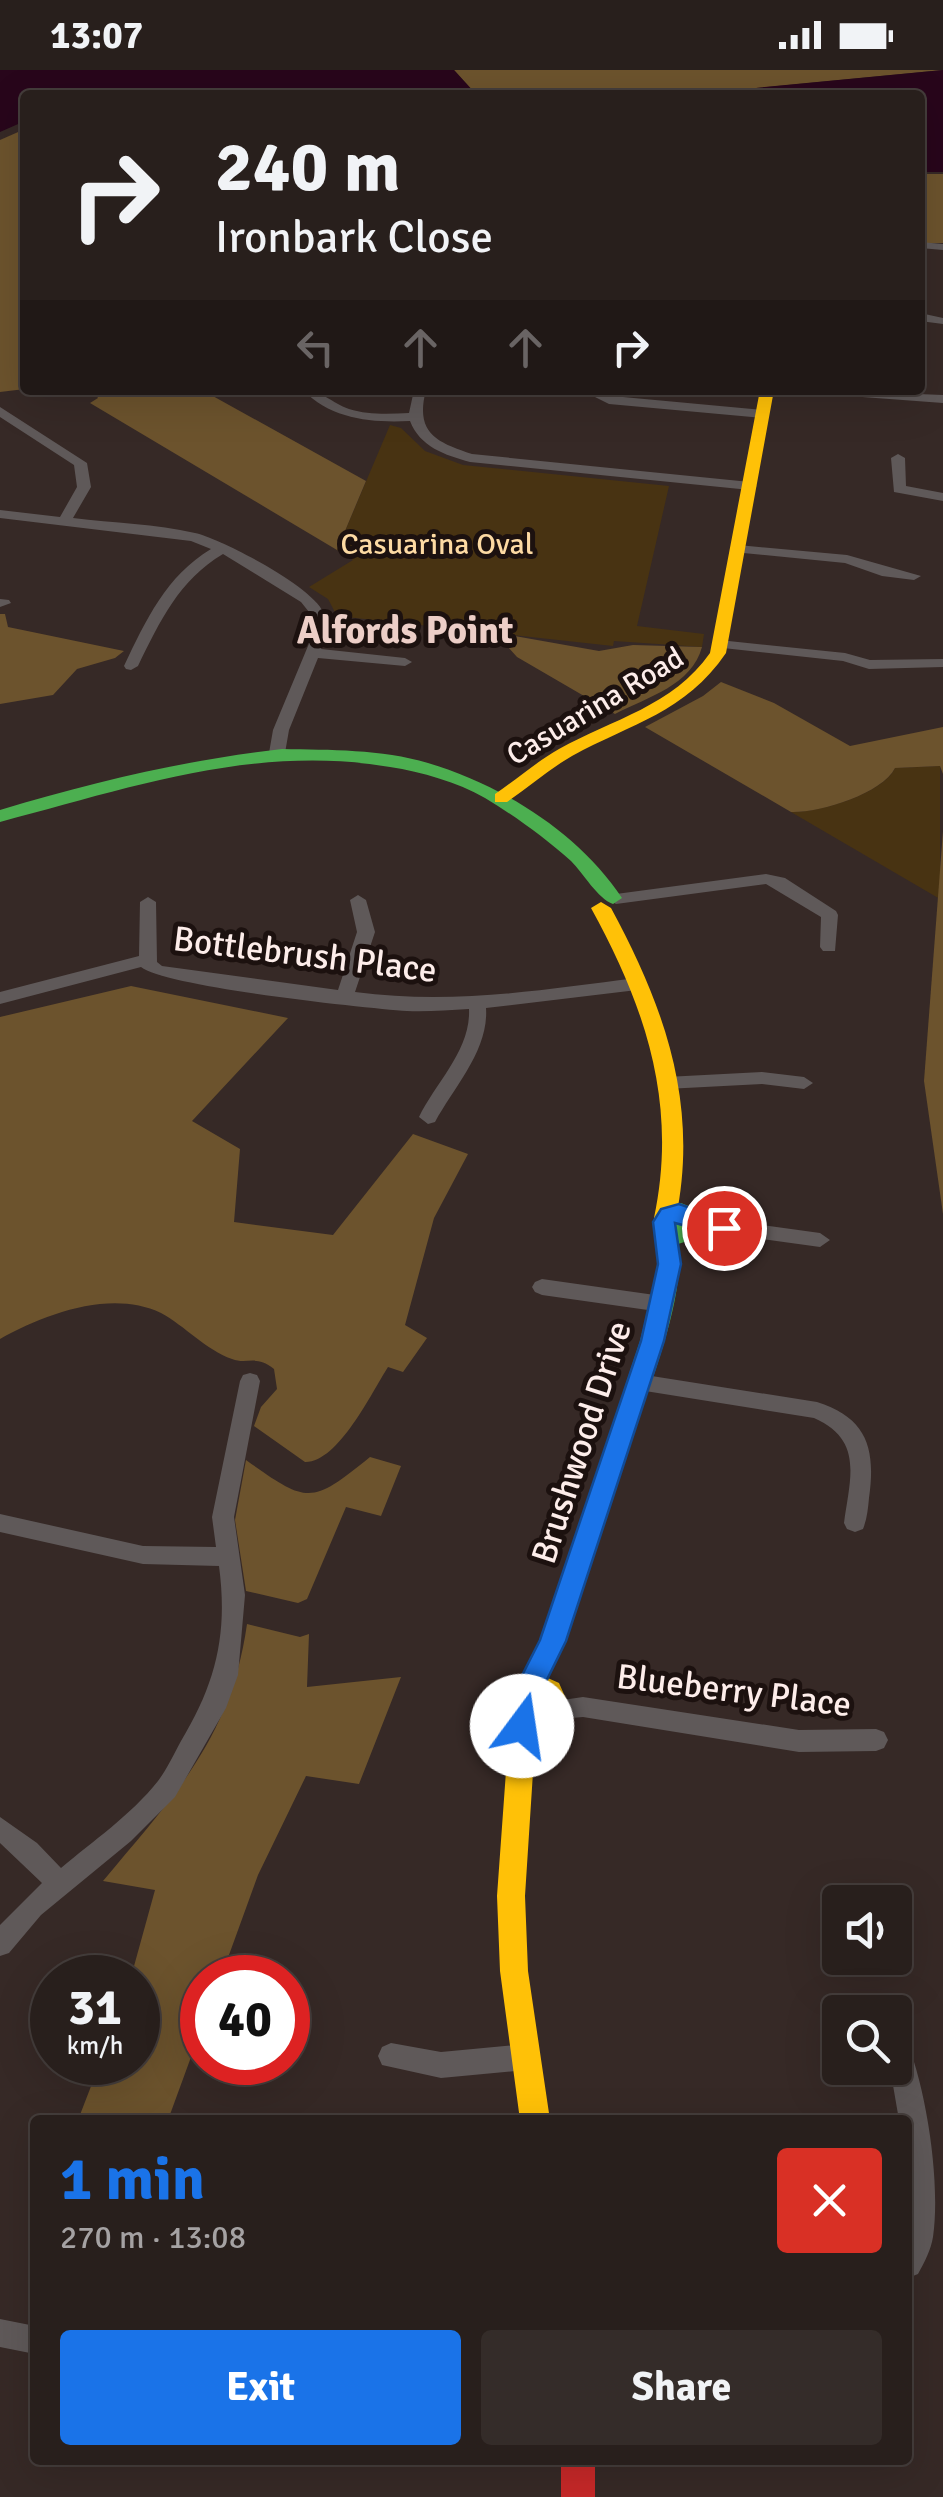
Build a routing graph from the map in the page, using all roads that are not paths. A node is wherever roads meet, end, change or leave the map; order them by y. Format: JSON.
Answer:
{"nodes":[{"id":1,"x":315,"y":395,"type":"edge"},
{"id":2,"x":419,"y":395,"type":"edge"},
{"id":3,"x":600,"y":395,"type":"edge"},
{"id":4,"x":766,"y":395,"type":"edge"},
{"id":5,"x":889,"y":395,"type":"edge"},
{"id":6,"x":943,"y":399,"type":"edge"},
{"id":7,"x":0,"y":411,"type":"edge"},
{"id":8,"x":763,"y":414,"type":"junction"},
{"id":9,"x":414,"y":417,"type":"junction"},
{"id":10,"x":898,"y":458,"type":"dead end"},
{"id":11,"x":750,"y":486,"type":"junction"},
{"id":12,"x":943,"y":497,"type":"edge"},
{"id":13,"x":0,"y":514,"type":"edge"},
{"id":14,"x":65,"y":520,"type":"junction"},
{"id":15,"x":223,"y":548,"type":"junction"},
{"id":16,"x":738,"y":549,"type":"junction"},
{"id":17,"x":914,"y":576,"type":"dead end"},
{"id":18,"x":719,"y":644,"type":"junction"},
{"id":19,"x":313,"y":653,"type":"junction"},
{"id":20,"x":406,"y":662,"type":"dead end"},
{"id":21,"x":943,"y":663,"type":"edge"},
{"id":22,"x":869,"y":665,"type":"junction"},
{"id":23,"x":131,"y":666,"type":"dead end"},
{"id":24,"x":865,"y":684,"type":"dead end"},
{"id":25,"x":277,"y":753,"type":"junction"},
{"id":26,"x":501,"y":798,"type":"junction"},
{"id":27,"x":0,"y":816,"type":"edge"},
{"id":28,"x":358,"y":900,"type":"dead end"},
{"id":29,"x":148,"y":902,"type":"dead end"},
{"id":30,"x":612,"y":903,"type":"junction"},
{"id":31,"x":830,"y":948,"type":"dead end"},
{"id":32,"x":147,"y":960,"type":"junction"},
{"id":33,"x":636,"y":984,"type":"junction"},
{"id":34,"x":0,"y":998,"type":"edge"},
{"id":35,"x":344,"y":999,"type":"junction"},
{"id":36,"x":477,"y":1003,"type":"junction"},
{"id":37,"x":666,"y":1083,"type":"junction"},
{"id":38,"x":804,"y":1083,"type":"dead end"},
{"id":39,"x":428,"y":1117,"type":"dead end"},
{"id":40,"x":681,"y":1223,"type":"junction"},
{"id":41,"x":820,"y":1240,"type":"dead end"},
{"id":42,"x":542,"y":1288,"type":"dead end"},
{"id":43,"x":662,"y":1304,"type":"junction"},
{"id":44,"x":250,"y":1382,"type":"dead end"},
{"id":45,"x":638,"y":1382,"type":"junction"},
{"id":46,"x":0,"y":1523,"type":"edge"},
{"id":47,"x":855,"y":1523,"type":"dead end"},
{"id":48,"x":227,"y":1557,"type":"junction"},
{"id":49,"x":553,"y":1641,"type":"junction"},
{"id":50,"x":526,"y":1697,"type":"junction"},
{"id":51,"x":551,"y":1703,"type":"junction"},
{"id":52,"x":876,"y":1740,"type":"dead end"},
{"id":53,"x":522,"y":1762,"type":"junction"},
{"id":54,"x":0,"y":1828,"type":"edge"},
{"id":55,"x":58,"y":1884,"type":"junction"},
{"id":56,"x":0,"y":1944,"type":"edge"},
{"id":57,"x":391,"y":2056,"type":"dead end"},
{"id":58,"x":526,"y":2057,"type":"junction"},
{"id":59,"x":907,"y":2085,"type":"edge"},
{"id":60,"x":534,"y":2115,"type":"edge"},
{"id":61,"x":910,"y":2115,"type":"edge"},
{"id":62,"x":912,"y":2140,"type":"edge"},
{"id":63,"x":912,"y":2256,"type":"edge"},
{"id":64,"x":0,"y":2333,"type":"edge"},
{"id":65,"x":30,"y":2339,"type":"edge"},
{"id":66,"x":578,"y":2465,"type":"edge"},
{"id":67,"x":578,"y":2497,"type":"edge"}],
"edges":[{"from":1,"to":9,"type":"street"},
{"from":2,"to":9,"type":"street"},
{"from":3,"to":8,"type":"street"},
{"from":4,"to":8,"type":"street","name":"Casuarina Road"},
{"from":5,"to":6,"type":"street"},
{"from":7,"to":14,"type":"street"},
{"from":8,"to":11,"type":"street","name":"Casuarina Road"},
{"from":9,"to":11,"type":"street"},
{"from":10,"to":12,"type":"street"},
{"from":11,"to":16,"type":"street","name":"Casuarina Road"},
{"from":13,"to":14,"type":"street"},
{"from":14,"to":15,"type":"street"},
{"from":15,"to":19,"type":"street"},
{"from":15,"to":23,"type":"street"},
{"from":16,"to":17,"type":"street"},
{"from":16,"to":18,"type":"street","name":"Casuarina Road"},
{"from":18,"to":22,"type":"street"},
{"from":18,"to":26,"type":"street","name":"Casuarina Road"},
{"from":19,"to":20,"type":"street"},
{"from":19,"to":25,"type":"street"},
{"from":21,"to":22,"type":"street"},
{"from":22,"to":24,"type":"street"},
{"from":25,"to":26,"type":"street","name":"Brushwood Drive"},
{"from":25,"to":27,"type":"street","name":"Brushwood Drive"},
{"from":26,"to":30,"type":"street","name":"Brushwood Drive"},
{"from":28,"to":35,"type":"street"},
{"from":29,"to":32,"type":"street","name":"Bottlebrush Place"},
{"from":30,"to":31,"type":"street"},
{"from":30,"to":33,"type":"street","name":"Brushwood Drive"},
{"from":32,"to":34,"type":"street"},
{"from":32,"to":35,"type":"street","name":"Bottlebrush Place"},
{"from":33,"to":36,"type":"street","name":"Bottlebrush Place"},
{"from":33,"to":37,"type":"street","name":"Brushwood Drive"},
{"from":35,"to":36,"type":"street","name":"Bottlebrush Place"},
{"from":36,"to":39,"type":"street"},
{"from":37,"to":38,"type":"street"},
{"from":37,"to":40,"type":"street","name":"Brushwood Drive"},
{"from":40,"to":41,"type":"street"},
{"from":40,"to":43,"type":"street","name":"Brushwood Drive"},
{"from":42,"to":43,"type":"street"},
{"from":43,"to":45,"type":"street","name":"Brushwood Drive"},
{"from":44,"to":48,"type":"street"},
{"from":45,"to":47,"type":"street"},
{"from":45,"to":49,"type":"street","name":"Brushwood Drive"},
{"from":46,"to":48,"type":"street"},
{"from":48,"to":55,"type":"street"},
{"from":49,"to":50,"type":"street","name":"Brushwood Drive"},
{"from":49,"to":51,"type":"street","name":"Brushwood Drive"},
{"from":50,"to":51,"type":"street"},
{"from":50,"to":53,"type":"street","name":"Brushwood Drive"},
{"from":51,"to":52,"type":"street","name":"Blueberry Place"},
{"from":51,"to":53,"type":"street","name":"Brushwood Drive"},
{"from":53,"to":58,"type":"street","name":"Brushwood Drive"},
{"from":54,"to":55,"type":"street"},
{"from":55,"to":56,"type":"street"},
{"from":57,"to":58,"type":"street"},
{"from":58,"to":60,"type":"street","name":"Brushwood Drive"},
{"from":59,"to":61,"type":"street"},
{"from":62,"to":63,"type":"street"},
{"from":64,"to":65,"type":"street"},
{"from":66,"to":67,"type":"street"}]}
